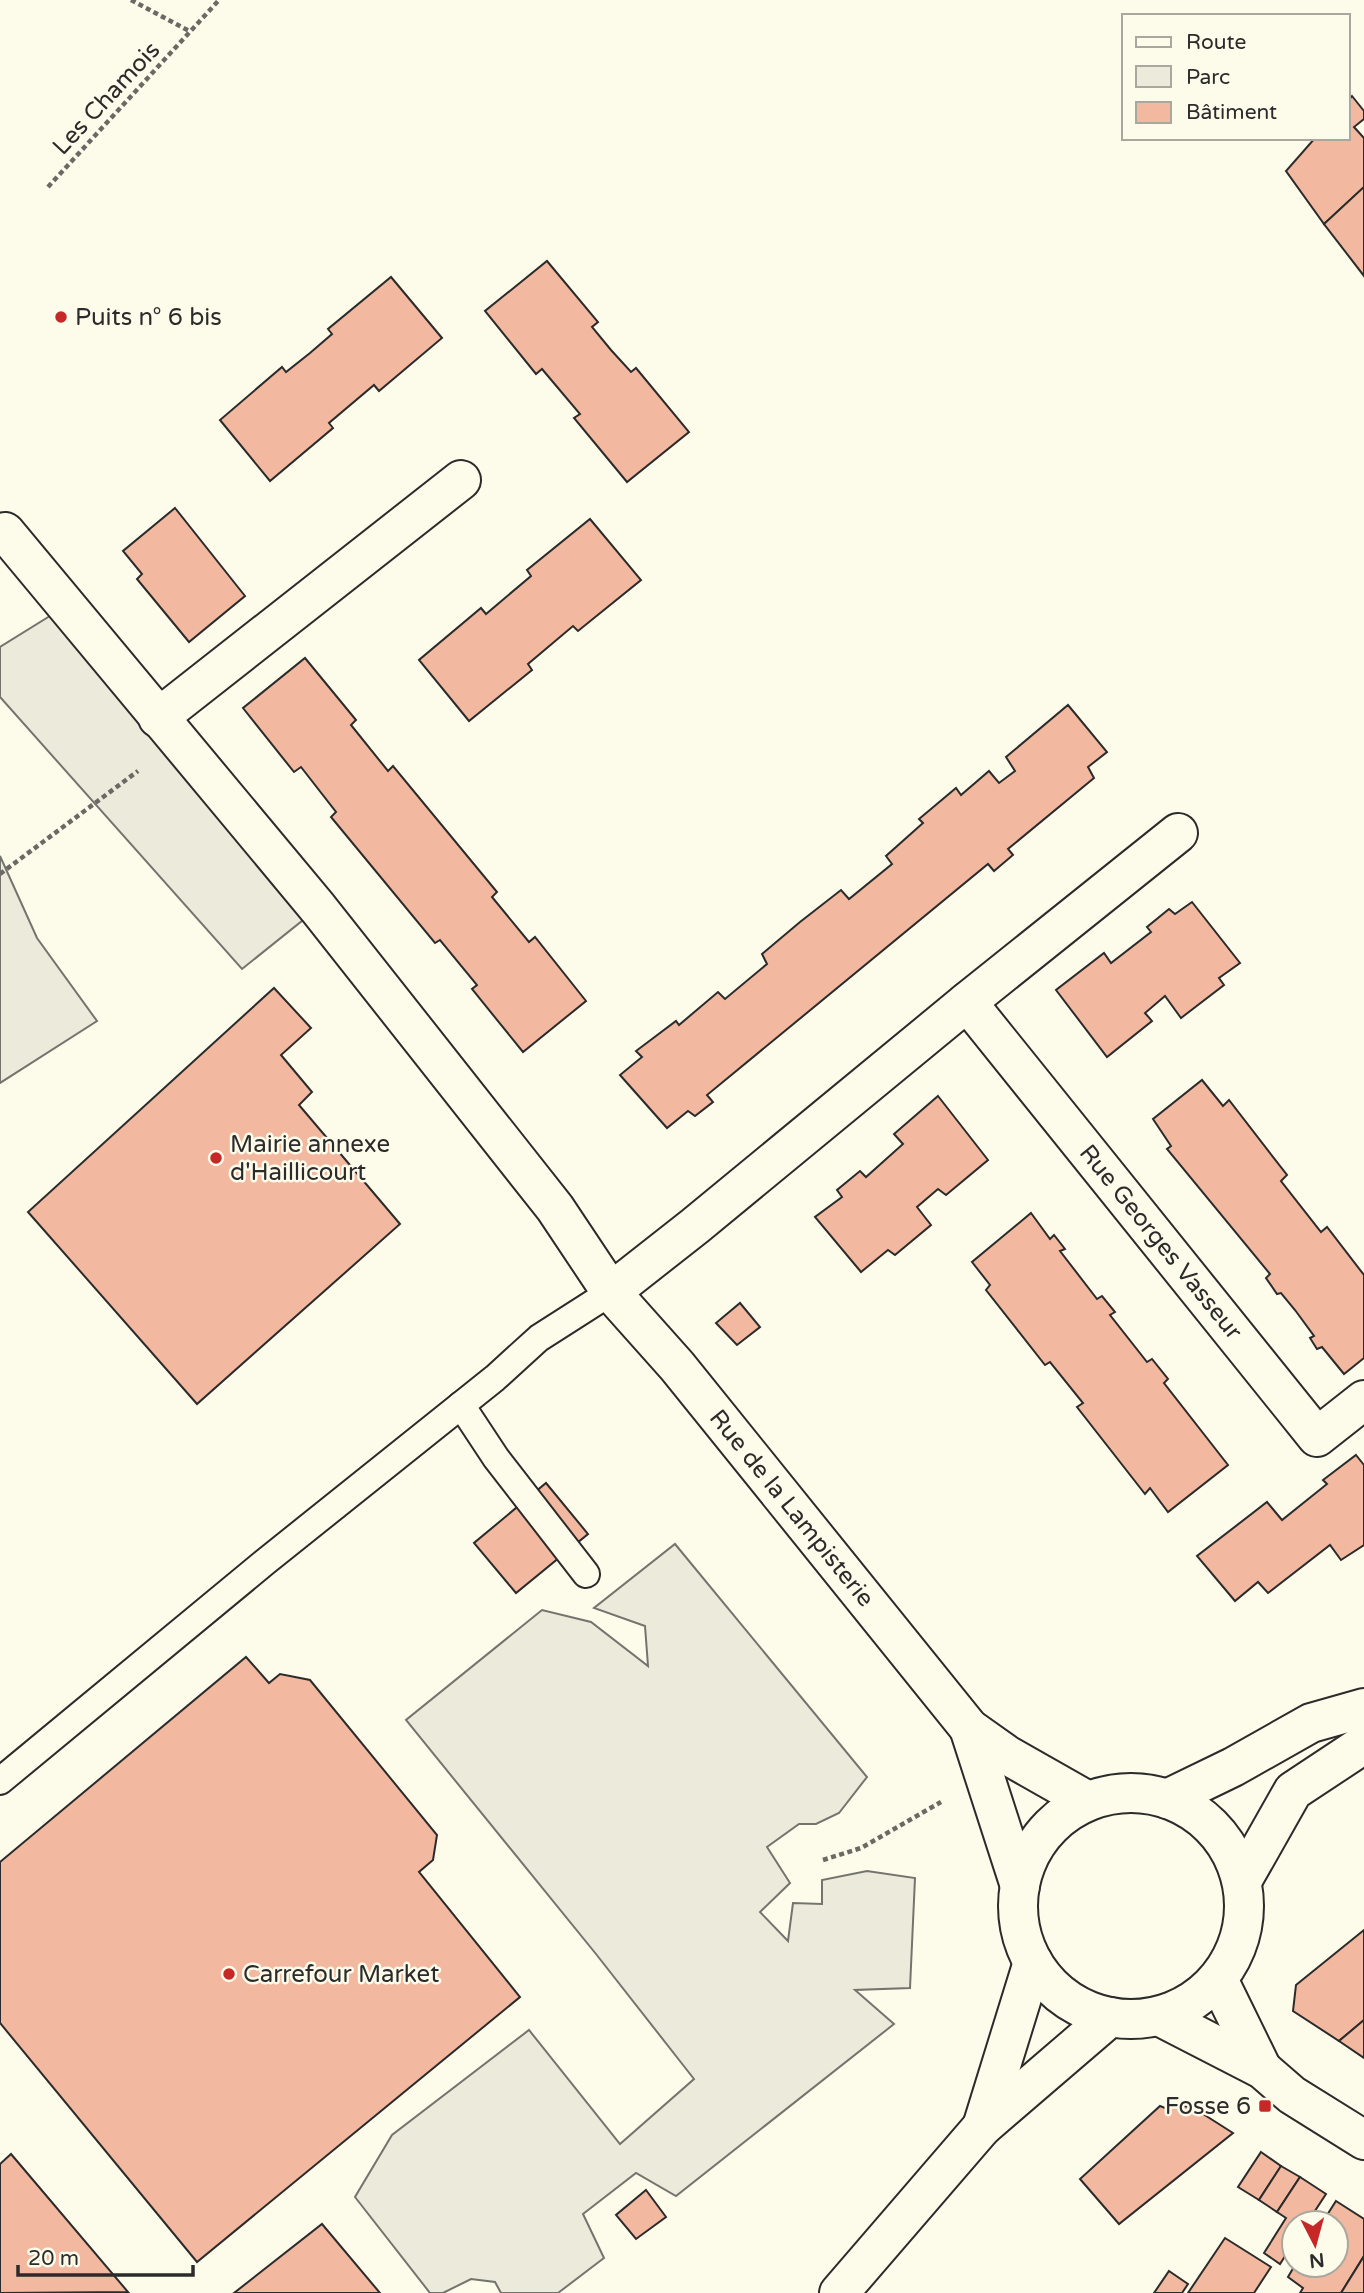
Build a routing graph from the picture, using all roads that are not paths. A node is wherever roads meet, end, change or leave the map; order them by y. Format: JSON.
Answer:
{"nodes":[{"id":1,"x":461,"y":480,"type":"dead end"},
{"id":2,"x":5,"y":532,"type":"dead end"},
{"id":3,"x":169,"y":729,"type":"junction"},
{"id":4,"x":1178,"y":833,"type":"dead end"},
{"id":5,"x":967,"y":1002,"type":"junction"},
{"id":6,"x":611,"y":1292,"type":"junction"},
{"id":7,"x":1364,"y":1400,"type":"edge"},
{"id":8,"x":461,"y":1405,"type":"junction"},
{"id":9,"x":586,"y":1574,"type":"dead end"},
{"id":10,"x":1364,"y":1708,"type":"edge"},
{"id":11,"x":969,"y":1728,"type":"junction"},
{"id":12,"x":1364,"y":1744,"type":"edge"},
{"id":13,"x":0,"y":1781,"type":"edge"},
{"id":14,"x":1167,"y":1799,"type":"junction"},
{"id":15,"x":1088,"y":1801,"type":"junction"},
{"id":16,"x":1242,"y":1881,"type":"junction"},
{"id":17,"x":1020,"y":1886,"type":"junction"},
{"id":18,"x":1033,"y":1962,"type":"junction"},
{"id":19,"x":1218,"y":1979,"type":"junction"},
{"id":20,"x":1159,"y":2016,"type":"junction"},
{"id":21,"x":1110,"y":2017,"type":"junction"},
{"id":22,"x":1262,"y":2069,"type":"junction"},
{"id":23,"x":982,"y":2127,"type":"junction"},
{"id":24,"x":1364,"y":2140,"type":"edge"},
{"id":25,"x":839,"y":2293,"type":"edge"}],
"edges":[{"from":1,"to":3,"type":"street"},
{"from":2,"to":3,"type":"street","name":"Rue de la Lampisterie"},
{"from":3,"to":6,"type":"street","name":"Rue de la Lampisterie"},
{"from":4,"to":5,"type":"street"},
{"from":5,"to":6,"type":"street"},
{"from":5,"to":7,"type":"street","name":"Rue Georges Vasseur"},
{"from":6,"to":8,"type":"lane"},
{"from":6,"to":11,"type":"street","name":"Rue de la Lampisterie"},
{"from":8,"to":9,"type":"lane"},
{"from":8,"to":13,"type":"lane"},
{"from":10,"to":14,"type":"street"},
{"from":11,"to":15,"type":"street","name":"Rue de la Lampisterie"},
{"from":11,"to":17,"type":"street","name":"Rue de la Lampisterie"},
{"from":12,"to":16,"type":"street"},
{"from":14,"to":15,"type":"street"},
{"from":14,"to":16,"type":"street"},
{"from":15,"to":17,"type":"street"},
{"from":16,"to":19,"type":"street"},
{"from":17,"to":18,"type":"street"},
{"from":18,"to":21,"type":"street"},
{"from":18,"to":23,"type":"street"},
{"from":19,"to":20,"type":"street"},
{"from":19,"to":22,"type":"street"},
{"from":20,"to":21,"type":"street"},
{"from":20,"to":22,"type":"street"},
{"from":21,"to":23,"type":"street"},
{"from":22,"to":24,"type":"street"},
{"from":23,"to":25,"type":"street"}]}
